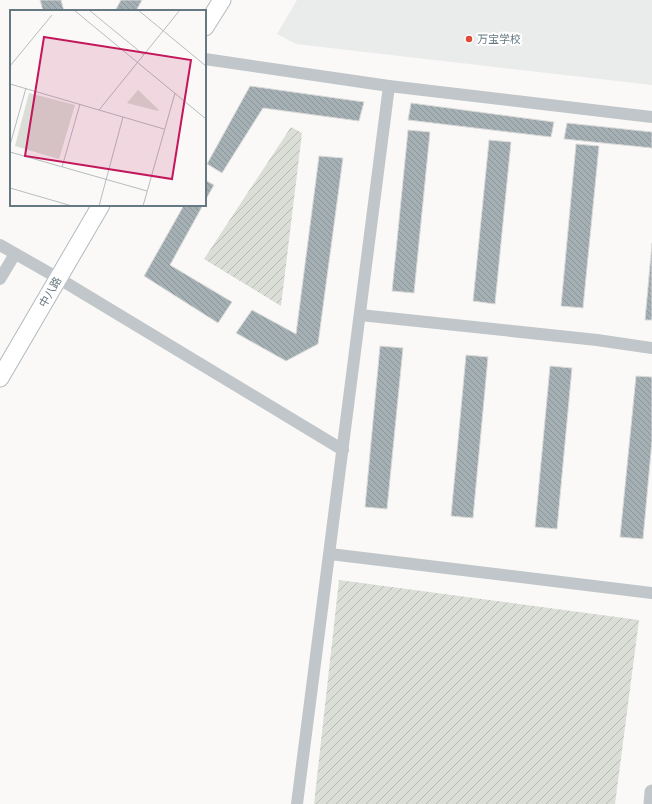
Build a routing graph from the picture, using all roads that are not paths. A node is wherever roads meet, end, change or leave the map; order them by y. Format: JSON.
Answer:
{"nodes":[{"id":1,"x":222,"y":0,"type":"edge"},
{"id":2,"x":206,"y":25,"type":"edge"},
{"id":3,"x":206,"y":59,"type":"edge"},
{"id":4,"x":389,"y":86,"type":"junction"},
{"id":5,"x":652,"y":117,"type":"edge"},
{"id":6,"x":100,"y":206,"type":"edge"},
{"id":7,"x":0,"y":245,"type":"edge"},
{"id":8,"x":15,"y":254,"type":"junction"},
{"id":9,"x":58,"y":278,"type":"junction"},
{"id":10,"x":0,"y":279,"type":"edge"},
{"id":11,"x":360,"y":315,"type":"junction"},
{"id":12,"x":652,"y":348,"type":"edge"},
{"id":13,"x":0,"y":378,"type":"edge"},
{"id":14,"x":343,"y":450,"type":"junction"},
{"id":15,"x":330,"y":554,"type":"junction"},
{"id":16,"x":652,"y":594,"type":"edge"},
{"id":17,"x":652,"y":792,"type":"edge"},
{"id":18,"x":297,"y":804,"type":"edge"},
{"id":19,"x":650,"y":804,"type":"edge"}],
"edges":[{"from":1,"to":2,"type":"main road"},
{"from":3,"to":4,"type":"street"},
{"from":4,"to":5,"type":"street"},
{"from":4,"to":11,"type":"street"},
{"from":6,"to":9,"type":"main road","name":"中八路"},
{"from":7,"to":8,"type":"street"},
{"from":8,"to":9,"type":"street"},
{"from":8,"to":10,"type":"street"},
{"from":9,"to":13,"type":"main road","name":"中八路"},
{"from":9,"to":14,"type":"street"},
{"from":11,"to":12,"type":"street"},
{"from":11,"to":14,"type":"street"},
{"from":14,"to":15,"type":"street"},
{"from":15,"to":16,"type":"street"},
{"from":15,"to":18,"type":"street"},
{"from":17,"to":19,"type":"street"}]}
